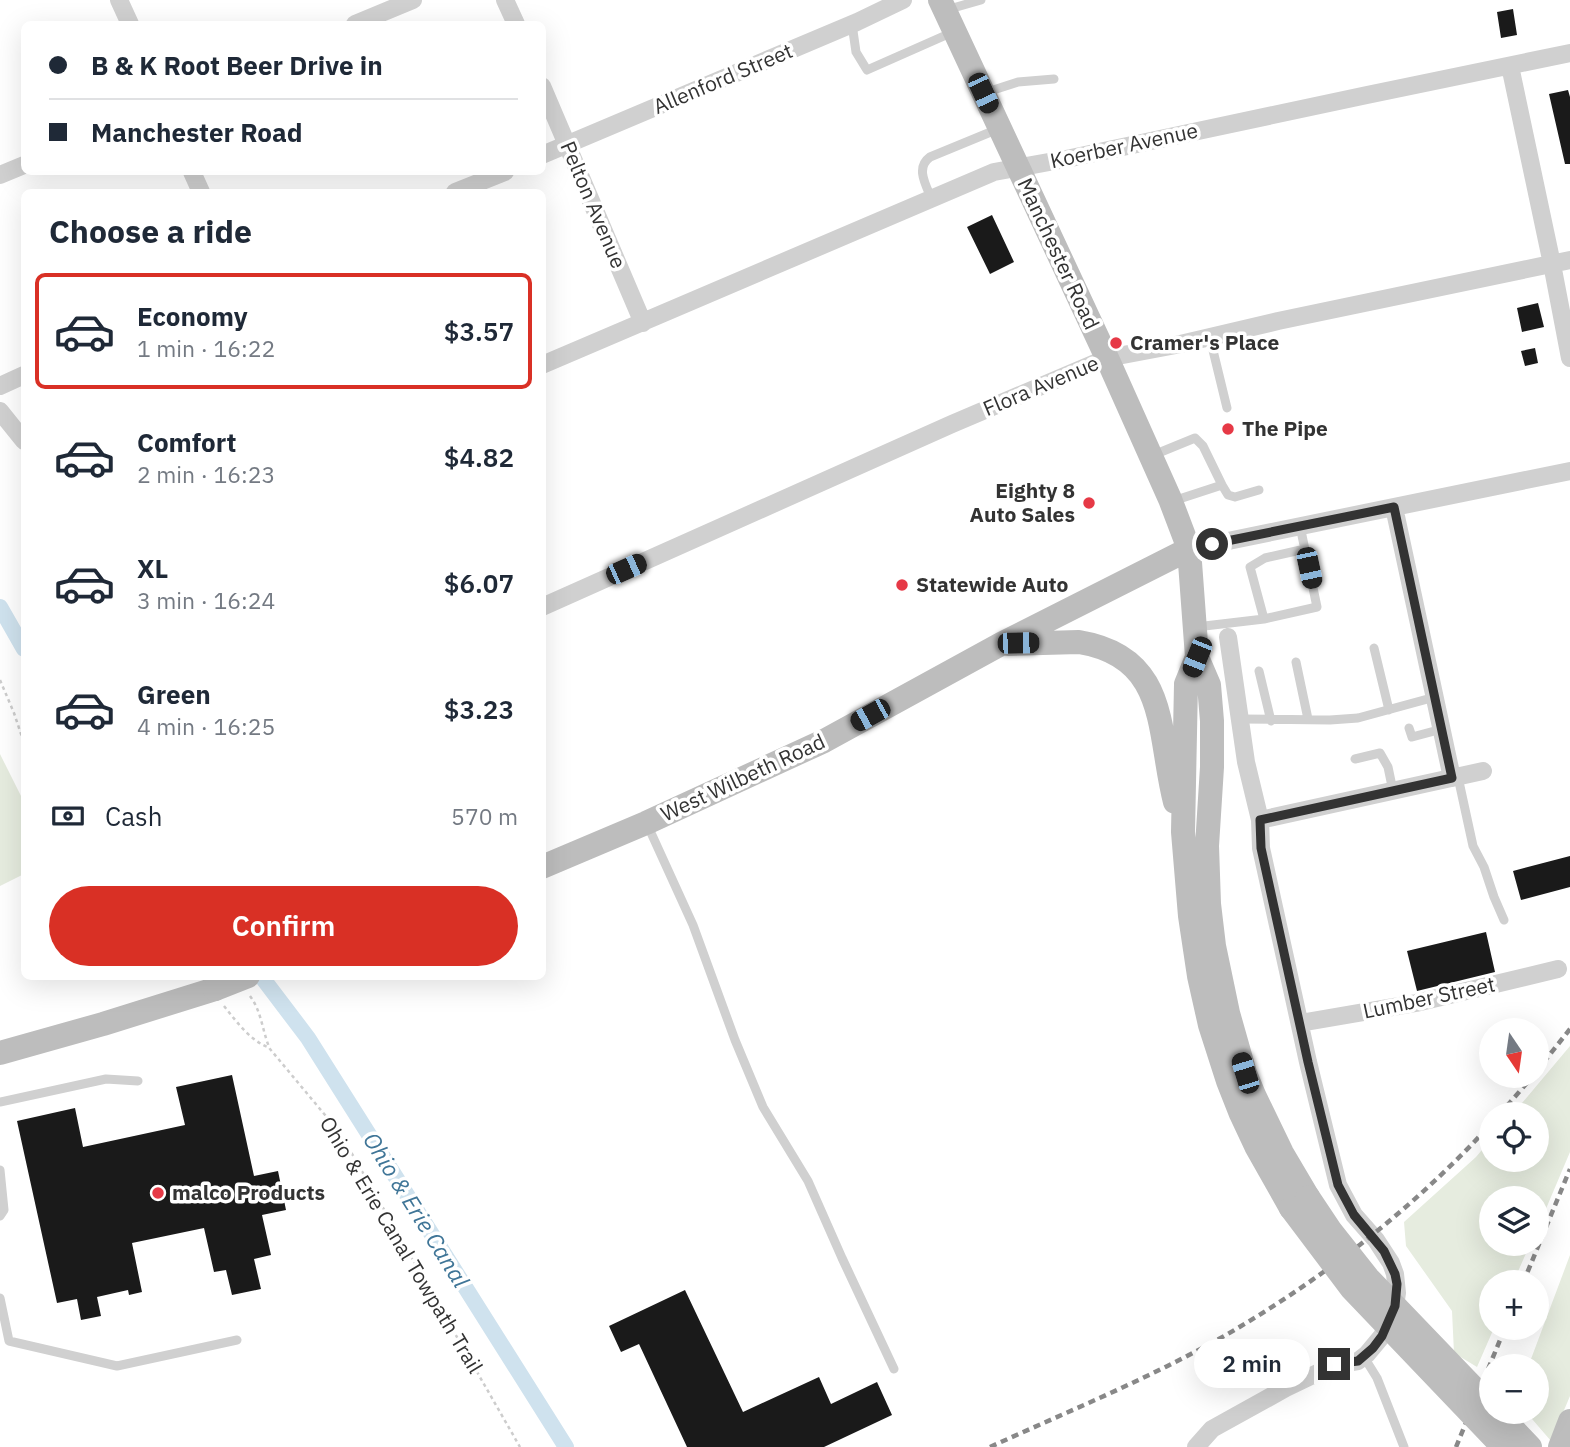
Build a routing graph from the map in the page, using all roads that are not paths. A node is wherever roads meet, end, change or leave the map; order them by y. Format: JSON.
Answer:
{"nodes":[{"id":1,"x":119,"y":0,"type":"edge"},
{"id":2,"x":413,"y":0,"type":"edge"},
{"id":3,"x":505,"y":0,"type":"edge"},
{"id":4,"x":903,"y":0,"type":"edge"},
{"id":5,"x":981,"y":0,"type":"edge"},
{"id":6,"x":946,"y":14,"type":"edge"},
{"id":7,"x":129,"y":21,"type":"edge"},
{"id":8,"x":362,"y":21,"type":"edge"},
{"id":9,"x":515,"y":21,"type":"edge"},
{"id":10,"x":852,"y":24,"type":"junction"},
{"id":11,"x":1570,"y":53,"type":"edge"},
{"id":12,"x":1510,"y":66,"type":"junction"},
{"id":13,"x":1054,"y":79,"type":"dead end"},
{"id":14,"x":983,"y":93,"type":"junction"},
{"id":15,"x":546,"y":95,"type":"edge"},
{"id":16,"x":999,"y":128,"type":"junction"},
{"id":17,"x":568,"y":145,"type":"junction"},
{"id":18,"x":546,"y":153,"type":"edge"},
{"id":19,"x":21,"y":165,"type":"edge"},
{"id":20,"x":1018,"y":168,"type":"junction"},
{"id":21,"x":0,"y":175,"type":"edge"},
{"id":22,"x":498,"y":175,"type":"edge"},
{"id":23,"x":462,"y":189,"type":"edge"},
{"id":24,"x":932,"y":200,"type":"junction"},
{"id":25,"x":1561,"y":262,"type":"edge"},
{"id":26,"x":643,"y":323,"type":"junction"},
{"id":27,"x":1210,"y":338,"type":"junction"},
{"id":28,"x":1107,"y":358,"type":"junction"},
{"id":29,"x":1570,"y":358,"type":"edge"},
{"id":30,"x":546,"y":363,"type":"edge"},
{"id":31,"x":21,"y":376,"type":"edge"},
{"id":32,"x":0,"y":386,"type":"edge"},
{"id":33,"x":1227,"y":408,"type":"dead end"},
{"id":34,"x":0,"y":411,"type":"edge"},
{"id":35,"x":21,"y":437,"type":"edge"},
{"id":36,"x":1151,"y":456,"type":"junction"},
{"id":37,"x":1570,"y":471,"type":"edge"},
{"id":38,"x":1222,"y":485,"type":"junction"},
{"id":39,"x":1259,"y":490,"type":"dead end"},
{"id":40,"x":1171,"y":502,"type":"junction"},
{"id":41,"x":1394,"y":507,"type":"junction"},
{"id":42,"x":1300,"y":526,"type":"junction"},
{"id":43,"x":1189,"y":549,"type":"junction"},
{"id":44,"x":1305,"y":549,"type":"junction"},
{"id":45,"x":546,"y":605,"type":"edge"},
{"id":46,"x":1264,"y":619,"type":"junction"},
{"id":47,"x":1195,"y":627,"type":"junction"},
{"id":48,"x":1228,"y":637,"type":"dead end"},
{"id":49,"x":1001,"y":644,"type":"junction"},
{"id":50,"x":1374,"y":648,"type":"dead end"},
{"id":51,"x":1197,"y":657,"type":"junction"},
{"id":52,"x":1296,"y":662,"type":"dead end"},
{"id":53,"x":1259,"y":671,"type":"dead end"},
{"id":54,"x":1435,"y":697,"type":"junction"},
{"id":55,"x":1389,"y":710,"type":"junction"},
{"id":56,"x":1240,"y":719,"type":"junction"},
{"id":57,"x":1308,"y":719,"type":"junction"},
{"id":58,"x":1271,"y":720,"type":"junction"},
{"id":59,"x":1409,"y":728,"type":"dead end"},
{"id":60,"x":1442,"y":729,"type":"junction"},
{"id":61,"x":1355,"y":759,"type":"dead end"},
{"id":62,"x":1483,"y":771,"type":"dead end"},
{"id":63,"x":1455,"y":778,"type":"junction"},
{"id":64,"x":1393,"y":791,"type":"junction"},
{"id":65,"x":1260,"y":820,"type":"junction"},
{"id":66,"x":646,"y":823,"type":"junction"},
{"id":67,"x":1183,"y":832,"type":"junction"},
{"id":68,"x":546,"y":865,"type":"edge"},
{"id":69,"x":1504,"y":920,"type":"dead end"},
{"id":70,"x":1558,"y":969,"type":"dead end"},
{"id":71,"x":247,"y":983,"type":"edge"},
{"id":72,"x":1300,"y":1024,"type":"junction"},
{"id":73,"x":0,"y":1052,"type":"edge"},
{"id":74,"x":138,"y":1081,"type":"dead end"},
{"id":75,"x":0,"y":1102,"type":"edge"},
{"id":76,"x":0,"y":1170,"type":"edge"},
{"id":77,"x":1299,"y":1203,"type":"junction"},
{"id":78,"x":0,"y":1216,"type":"edge"},
{"id":79,"x":0,"y":1298,"type":"edge"},
{"id":80,"x":237,"y":1340,"type":"dead end"},
{"id":81,"x":1364,"y":1357,"type":"junction"},
{"id":82,"x":894,"y":1368,"type":"dead end"},
{"id":83,"x":1479,"y":1394,"type":"edge"},
{"id":84,"x":1570,"y":1421,"type":"edge"},
{"id":85,"x":1508,"y":1424,"type":"edge"},
{"id":86,"x":1196,"y":1447,"type":"edge"},
{"id":87,"x":1404,"y":1447,"type":"edge"},
{"id":88,"x":1503,"y":1447,"type":"edge"},
{"id":89,"x":1530,"y":1447,"type":"edge"},
{"id":90,"x":1560,"y":1447,"type":"edge"}],
"edges":[{"from":1,"to":7,"type":"street"},
{"from":2,"to":8,"type":"street"},
{"from":3,"to":9,"type":"street"},
{"from":4,"to":10,"type":"street","name":"Allenford Street"},
{"from":5,"to":6,"type":"lane"},
{"from":6,"to":10,"type":"lane"},
{"from":6,"to":14,"type":"main road","name":"Manchester Road"},
{"from":10,"to":17,"type":"street","name":"Allenford Street"},
{"from":11,"to":12,"type":"street","name":"Koerber Avenue"},
{"from":12,"to":20,"type":"street","name":"Koerber Avenue"},
{"from":12,"to":25,"type":"street"},
{"from":13,"to":14,"type":"lane"},
{"from":14,"to":16,"type":"main road","name":"Manchester Road"},
{"from":15,"to":17,"type":"street","name":"Pelton Avenue"},
{"from":16,"to":20,"type":"main road","name":"Manchester Road"},
{"from":16,"to":24,"type":"lane"},
{"from":17,"to":18,"type":"street","name":"Allenford Street"},
{"from":17,"to":26,"type":"street","name":"Pelton Avenue"},
{"from":19,"to":21,"type":"street"},
{"from":20,"to":24,"type":"street","name":"Koerber Avenue"},
{"from":20,"to":28,"type":"main road","name":"Manchester Road"},
{"from":22,"to":23,"type":"street"},
{"from":24,"to":26,"type":"street","name":"Koerber Avenue"},
{"from":25,"to":27,"type":"street","name":"Flora Avenue"},
{"from":25,"to":29,"type":"street"},
{"from":26,"to":30,"type":"street","name":"Koerber Avenue"},
{"from":27,"to":28,"type":"street","name":"Flora Avenue"},
{"from":27,"to":33,"type":"lane"},
{"from":28,"to":36,"type":"main road","name":"Manchester Road"},
{"from":28,"to":45,"type":"street","name":"Flora Avenue"},
{"from":31,"to":32,"type":"street"},
{"from":34,"to":35,"type":"street"},
{"from":36,"to":38,"type":"lane"},
{"from":36,"to":40,"type":"main road","name":"Manchester Road"},
{"from":37,"to":41,"type":"street","name":"West Wilbeth Road"},
{"from":38,"to":39,"type":"lane"},
{"from":38,"to":40,"type":"lane"},
{"from":40,"to":43,"type":"main road","name":"Manchester Road"},
{"from":41,"to":42,"type":"street","name":"West Wilbeth Road"},
{"from":41,"to":54,"type":"street"},
{"from":42,"to":43,"type":"street","name":"West Wilbeth Road"},
{"from":42,"to":44,"type":"lane"},
{"from":43,"to":47,"type":"main road","name":"Manchester Road"},
{"from":43,"to":49,"type":"main road","name":"West Wilbeth Road"},
{"from":44,"to":46,"type":"lane"},
{"from":44,"to":46,"type":"lane"},
{"from":46,"to":47,"type":"lane"},
{"from":47,"to":51,"type":"main road","name":"Manchester Road"},
{"from":48,"to":56,"type":"street"},
{"from":49,"to":66,"type":"main road","name":"West Wilbeth Road"},
{"from":49,"to":67,"type":"main road"},
{"from":50,"to":55,"type":"lane"},
{"from":51,"to":67,"type":"main road"},
{"from":51,"to":77,"type":"main road"},
{"from":52,"to":57,"type":"lane"},
{"from":53,"to":58,"type":"lane"},
{"from":54,"to":55,"type":"lane"},
{"from":54,"to":60,"type":"street"},
{"from":55,"to":57,"type":"lane"},
{"from":56,"to":58,"type":"lane"},
{"from":56,"to":65,"type":"street"},
{"from":57,"to":58,"type":"lane"},
{"from":59,"to":60,"type":"lane"},
{"from":60,"to":63,"type":"street"},
{"from":61,"to":64,"type":"lane"},
{"from":62,"to":63,"type":"street"},
{"from":63,"to":64,"type":"street"},
{"from":63,"to":69,"type":"lane"},
{"from":64,"to":65,"type":"street"},
{"from":65,"to":72,"type":"street"},
{"from":66,"to":68,"type":"main road","name":"West Wilbeth Road"},
{"from":66,"to":82,"type":"lane"},
{"from":67,"to":77,"type":"main road"},
{"from":70,"to":72,"type":"street","name":"Lumber Street"},
{"from":71,"to":73,"type":"main road","bridge":true},
{"from":72,"to":81,"type":"street"},
{"from":74,"to":75,"type":"lane"},
{"from":76,"to":78,"type":"lane"},
{"from":77,"to":83,"type":"main road","bridge":true},
{"from":77,"to":88,"type":"main road","bridge":true},
{"from":79,"to":80,"type":"lane"},
{"from":81,"to":86,"type":"street"},
{"from":81,"to":87,"type":"lane"},
{"from":84,"to":90,"type":"main road"},
{"from":85,"to":89,"type":"main road"}]}
